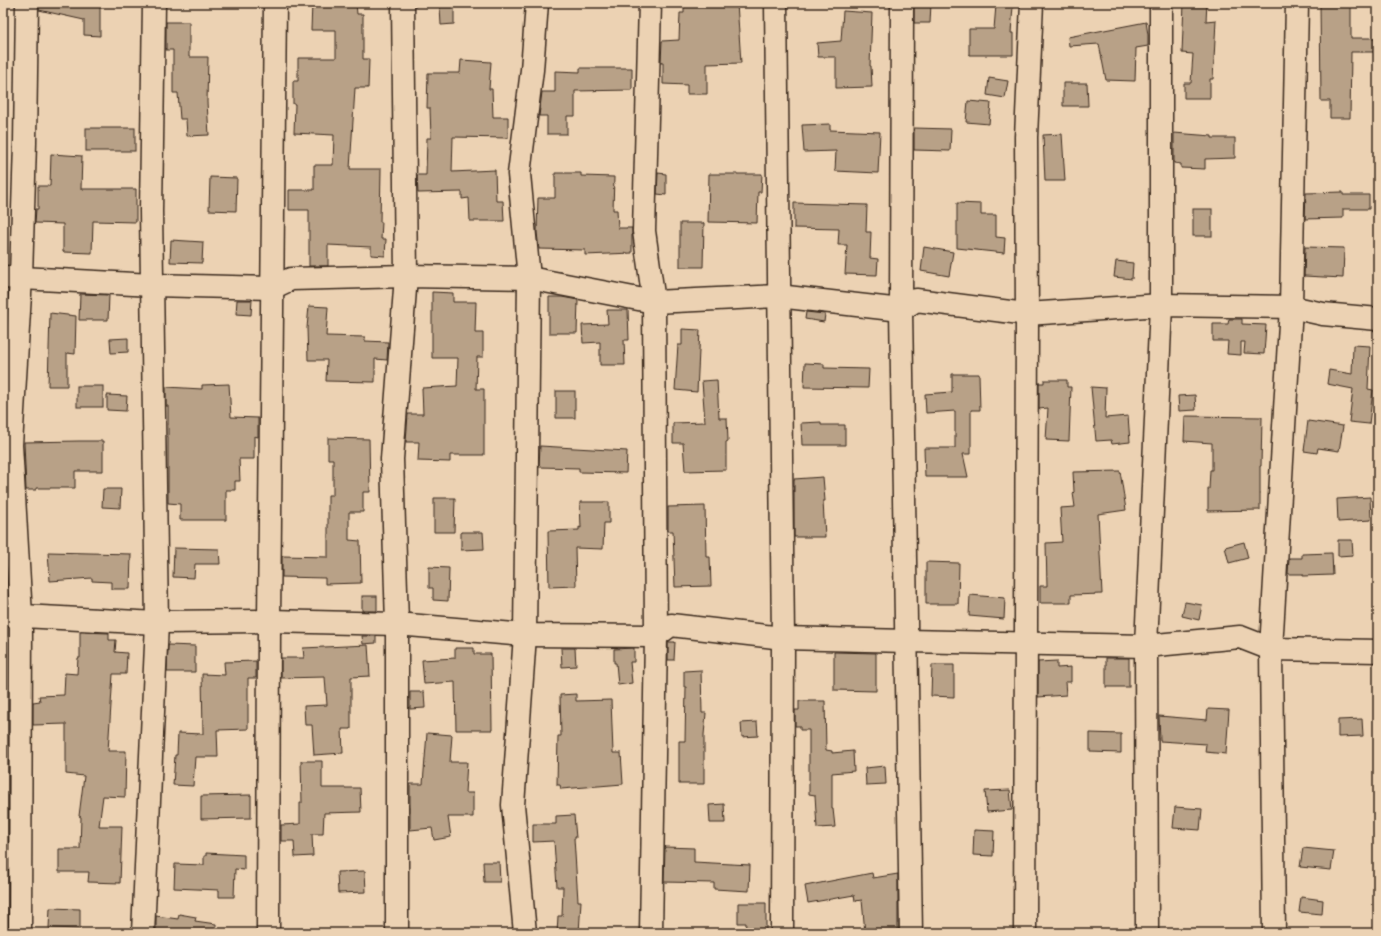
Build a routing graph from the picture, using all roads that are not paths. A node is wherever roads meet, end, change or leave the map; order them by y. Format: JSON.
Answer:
{"nodes":[{"id":1,"x":27,"y":3,"type":"edge"},
{"id":2,"x":154,"y":3,"type":"edge"},
{"id":3,"x":275,"y":3,"type":"edge"},
{"id":4,"x":403,"y":3,"type":"edge"},
{"id":5,"x":537,"y":3,"type":"edge"},
{"id":6,"x":650,"y":3,"type":"edge"},
{"id":7,"x":776,"y":3,"type":"edge"},
{"id":8,"x":902,"y":3,"type":"edge"},
{"id":9,"x":1032,"y":3,"type":"edge"},
{"id":10,"x":1162,"y":3,"type":"edge"},
{"id":11,"x":1297,"y":3,"type":"edge"},
{"id":12,"x":406,"y":276,"type":"junction"},
{"id":13,"x":12,"y":277,"type":"edge"},
{"id":14,"x":529,"y":278,"type":"junction"},
{"id":15,"x":152,"y":285,"type":"junction"},
{"id":16,"x":272,"y":288,"type":"junction"},
{"id":17,"x":778,"y":296,"type":"junction"},
{"id":18,"x":654,"y":302,"type":"junction"},
{"id":19,"x":1161,"y":305,"type":"junction"},
{"id":20,"x":1291,"y":307,"type":"junction"},
{"id":21,"x":901,"y":310,"type":"junction"},
{"id":22,"x":1027,"y":314,"type":"junction"},
{"id":23,"x":1378,"y":319,"type":"edge"},
{"id":24,"x":12,"y":616,"type":"edge"},
{"id":25,"x":269,"y":621,"type":"junction"},
{"id":26,"x":157,"y":623,"type":"junction"},
{"id":27,"x":397,"y":624,"type":"junction"},
{"id":28,"x":525,"y":635,"type":"junction"},
{"id":29,"x":656,"y":636,"type":"junction"},
{"id":30,"x":783,"y":638,"type":"junction"},
{"id":31,"x":907,"y":641,"type":"junction"},
{"id":32,"x":1025,"y":643,"type":"junction"},
{"id":33,"x":1146,"y":646,"type":"junction"},
{"id":34,"x":1271,"y":649,"type":"junction"},
{"id":35,"x":1378,"y":651,"type":"edge"},
{"id":36,"x":20,"y":933,"type":"edge"},
{"id":37,"x":143,"y":933,"type":"edge"},
{"id":38,"x":268,"y":933,"type":"edge"},
{"id":39,"x":397,"y":933,"type":"edge"},
{"id":40,"x":524,"y":933,"type":"edge"},
{"id":41,"x":651,"y":933,"type":"edge"},
{"id":42,"x":782,"y":933,"type":"edge"},
{"id":43,"x":911,"y":933,"type":"edge"},
{"id":44,"x":1025,"y":933,"type":"edge"},
{"id":45,"x":1147,"y":933,"type":"edge"},
{"id":46,"x":1274,"y":933,"type":"edge"}],
"edges":[{"from":1,"to":13,"type":"street"},
{"from":2,"to":15,"type":"street"},
{"from":3,"to":16,"type":"street"},
{"from":4,"to":12,"type":"street"},
{"from":5,"to":14,"type":"street"},
{"from":6,"to":18,"type":"street"},
{"from":7,"to":17,"type":"street"},
{"from":8,"to":21,"type":"street"},
{"from":9,"to":22,"type":"street"},
{"from":10,"to":19,"type":"street"},
{"from":11,"to":20,"type":"street"},
{"from":12,"to":14,"type":"street"},
{"from":12,"to":16,"type":"street"},
{"from":12,"to":27,"type":"street"},
{"from":13,"to":15,"type":"street"},
{"from":13,"to":24,"type":"street"},
{"from":14,"to":18,"type":"street"},
{"from":14,"to":28,"type":"street"},
{"from":15,"to":16,"type":"street"},
{"from":15,"to":26,"type":"street"},
{"from":16,"to":25,"type":"street"},
{"from":17,"to":18,"type":"street"},
{"from":17,"to":21,"type":"street"},
{"from":17,"to":30,"type":"street"},
{"from":18,"to":29,"type":"street"},
{"from":19,"to":20,"type":"street"},
{"from":19,"to":22,"type":"street"},
{"from":19,"to":33,"type":"street"},
{"from":20,"to":23,"type":"street"},
{"from":20,"to":34,"type":"street"},
{"from":21,"to":22,"type":"street"},
{"from":21,"to":31,"type":"street"},
{"from":22,"to":32,"type":"street"},
{"from":24,"to":26,"type":"street"},
{"from":24,"to":36,"type":"street"},
{"from":25,"to":26,"type":"street"},
{"from":25,"to":27,"type":"street"},
{"from":25,"to":38,"type":"street"},
{"from":26,"to":37,"type":"street"},
{"from":27,"to":28,"type":"street"},
{"from":27,"to":39,"type":"street"},
{"from":28,"to":29,"type":"street"},
{"from":28,"to":40,"type":"street"},
{"from":29,"to":30,"type":"street"},
{"from":29,"to":41,"type":"street"},
{"from":30,"to":31,"type":"street"},
{"from":30,"to":42,"type":"street"},
{"from":31,"to":32,"type":"street"},
{"from":31,"to":43,"type":"street"},
{"from":32,"to":33,"type":"street"},
{"from":32,"to":44,"type":"street"},
{"from":33,"to":34,"type":"street"},
{"from":33,"to":45,"type":"street"},
{"from":34,"to":35,"type":"street"},
{"from":34,"to":46,"type":"street"}]}
